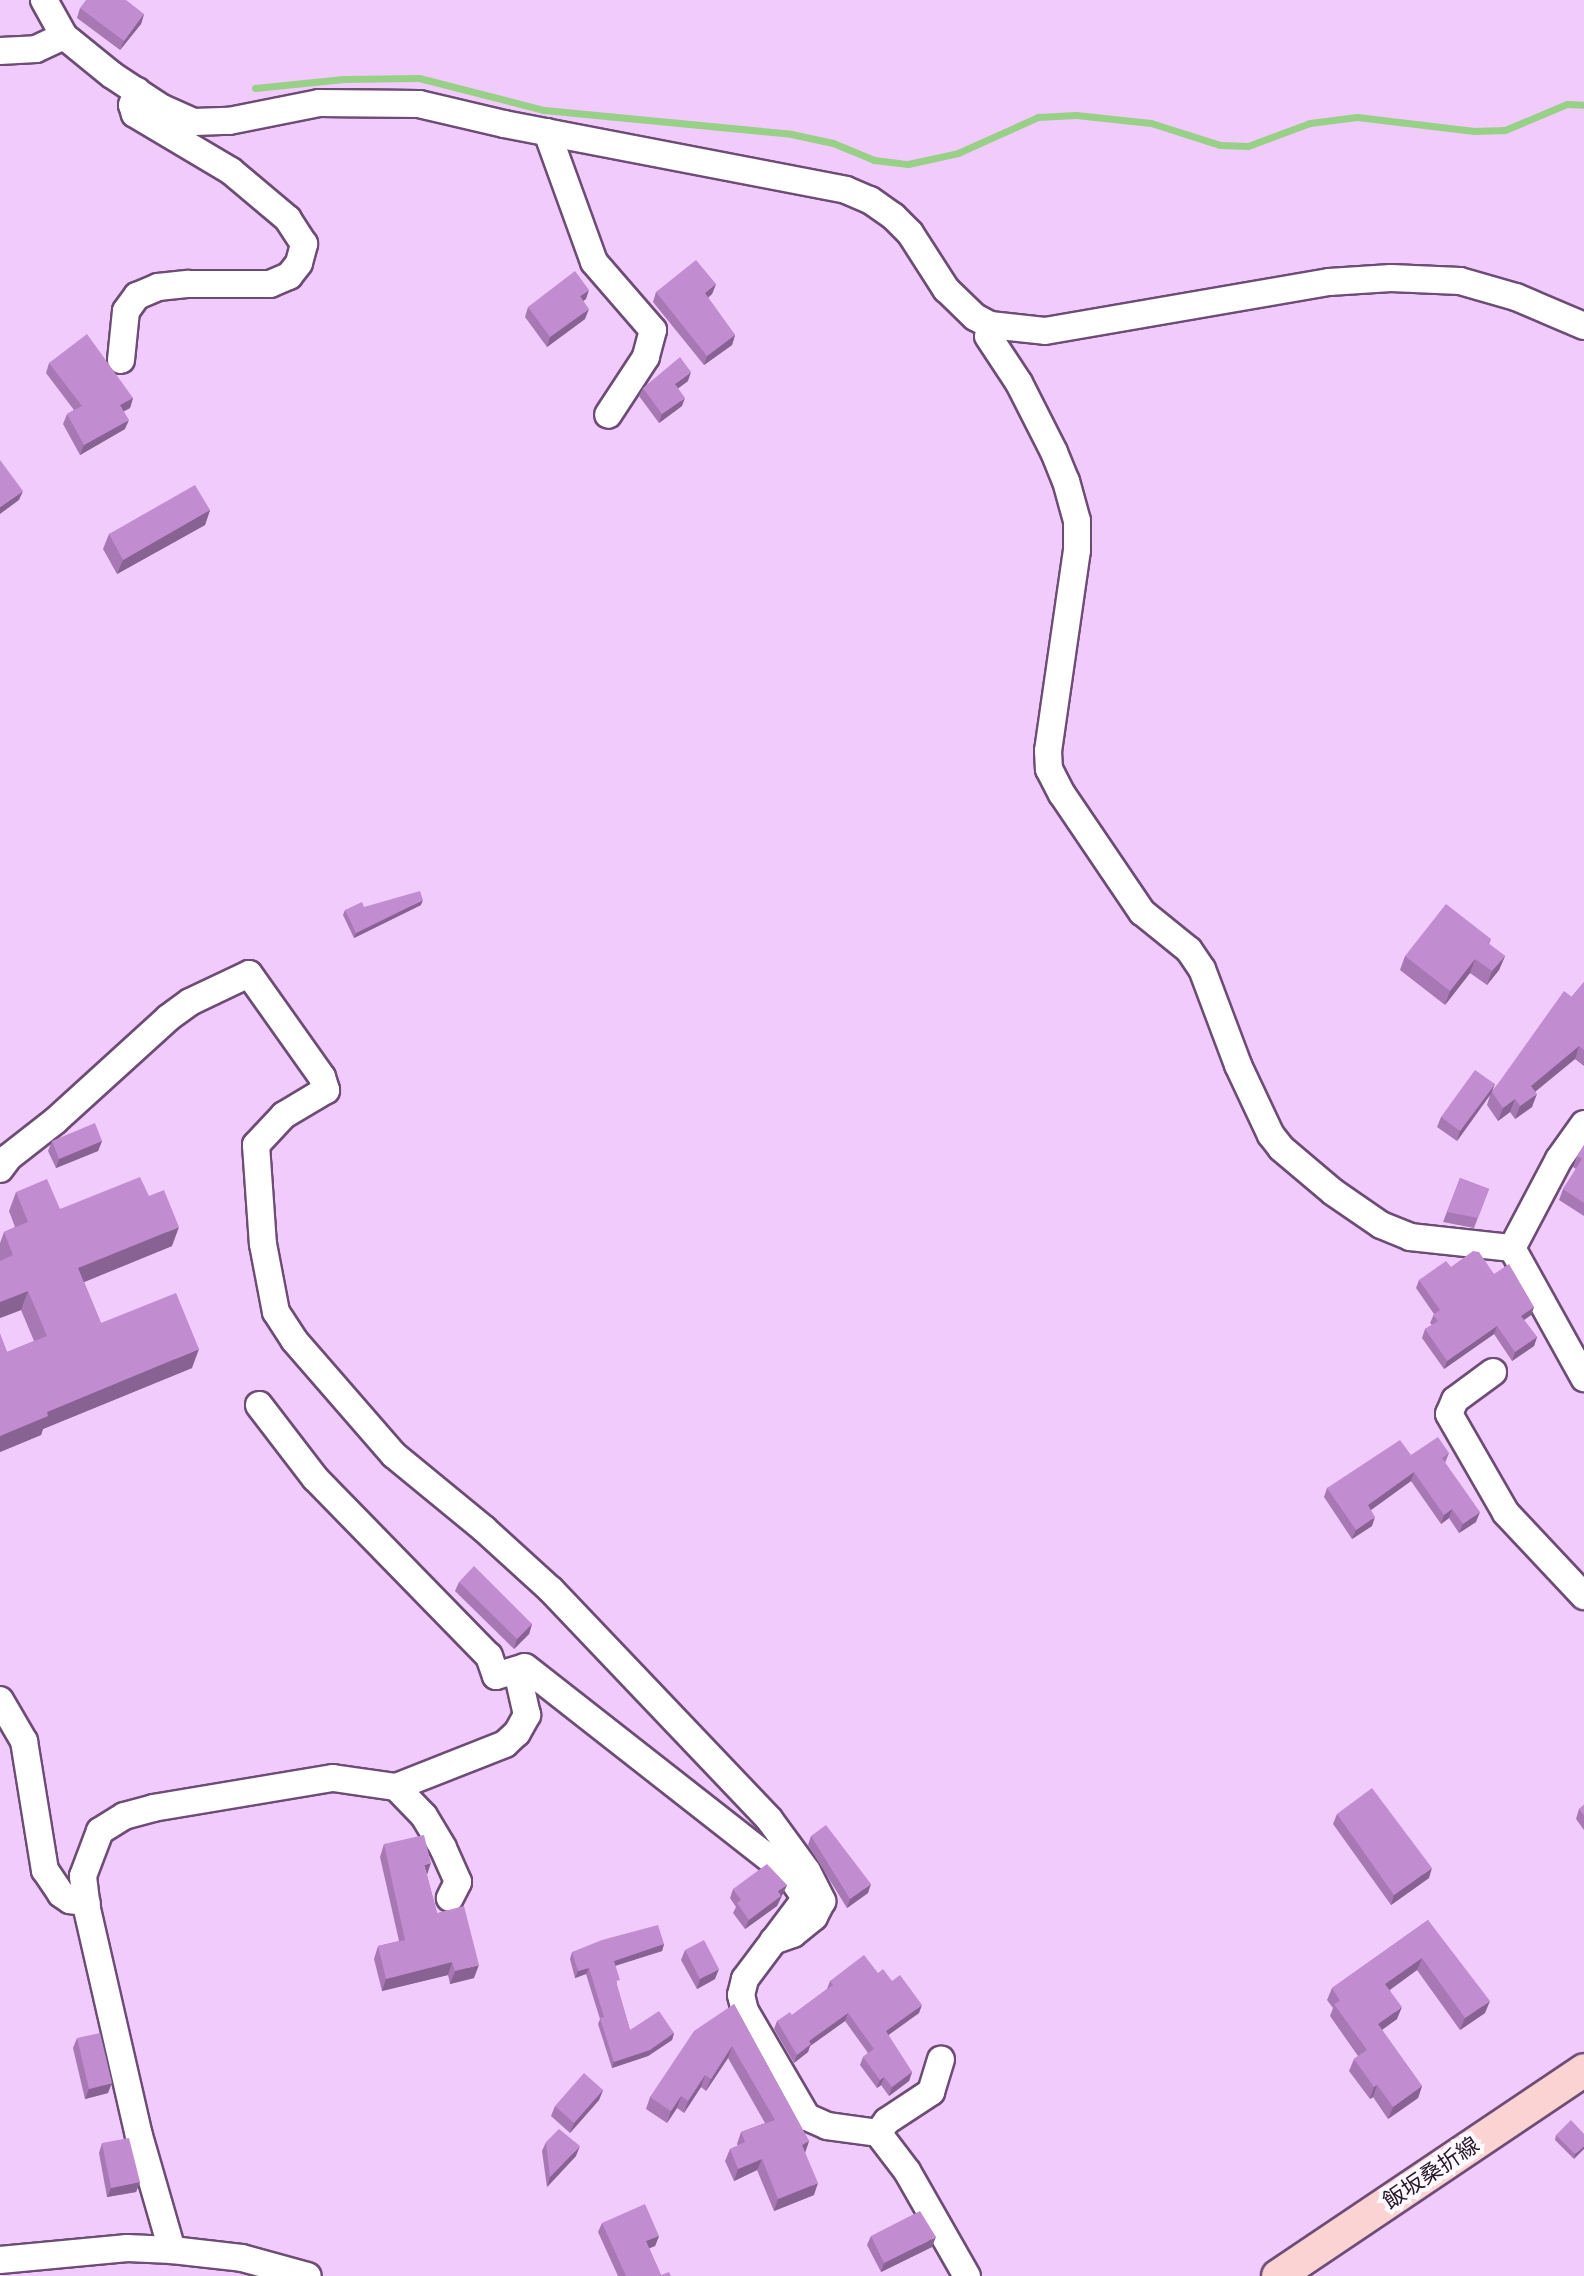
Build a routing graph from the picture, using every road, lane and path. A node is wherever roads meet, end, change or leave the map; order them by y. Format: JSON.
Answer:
{"nodes":[{"id":1,"x":44,"y":0,"type":"edge"},
{"id":2,"x":64,"y":36,"type":"junction"},
{"id":3,"x":0,"y":51,"type":"edge"},
{"id":4,"x":137,"y":91,"type":"junction"},
{"id":5,"x":547,"y":132,"type":"junction"},
{"id":6,"x":1584,"y":326,"type":"edge"},
{"id":7,"x":988,"y":336,"type":"dead end"},
{"id":8,"x":121,"y":360,"type":"dead end"},
{"id":9,"x":608,"y":415,"type":"dead end"},
{"id":10,"x":1584,"y":1124,"type":"edge"},
{"id":11,"x":0,"y":1169,"type":"edge"},
{"id":12,"x":1512,"y":1248,"type":"junction"},
{"id":13,"x":1493,"y":1372,"type":"dead end"},
{"id":14,"x":1584,"y":1378,"type":"edge"},
{"id":15,"x":259,"y":1405,"type":"dead end"},
{"id":16,"x":1584,"y":1596,"type":"edge"},
{"id":17,"x":517,"y":1671,"type":"junction"},
{"id":18,"x":0,"y":1700,"type":"edge"},
{"id":19,"x":396,"y":1787,"type":"junction"},
{"id":20,"x":450,"y":1898,"type":"dead end"},
{"id":21,"x":87,"y":1903,"type":"junction"},
{"id":22,"x":773,"y":1941,"type":"junction"},
{"id":23,"x":941,"y":2060,"type":"dead end"},
{"id":24,"x":1584,"y":2070,"type":"edge"},
{"id":25,"x":878,"y":2133,"type":"junction"},
{"id":26,"x":172,"y":2250,"type":"junction"},
{"id":27,"x":0,"y":2260,"type":"edge"},
{"id":28,"x":308,"y":2276,"type":"edge"},
{"id":29,"x":967,"y":2276,"type":"edge"},
{"id":30,"x":1278,"y":2276,"type":"edge"}],
"edges":[{"from":1,"to":2,"type":"street"},
{"from":2,"to":3,"type":"street"},
{"from":2,"to":4,"type":"street"},
{"from":4,"to":5,"type":"street"},
{"from":4,"to":8,"type":"street"},
{"from":5,"to":6,"type":"street"},
{"from":5,"to":9,"type":"street"},
{"from":7,"to":12,"type":"street"},
{"from":10,"to":12,"type":"street"},
{"from":11,"to":22,"type":"street"},
{"from":12,"to":14,"type":"street"},
{"from":13,"to":16,"type":"street"},
{"from":15,"to":17,"type":"street"},
{"from":17,"to":19,"type":"street"},
{"from":17,"to":22,"type":"street"},
{"from":18,"to":21,"type":"street"},
{"from":19,"to":20,"type":"street"},
{"from":19,"to":21,"type":"street"},
{"from":21,"to":26,"type":"street"},
{"from":22,"to":25,"type":"street"},
{"from":23,"to":25,"type":"street"},
{"from":24,"to":30,"type":"main road","name":"飯坂桑折線"},
{"from":25,"to":29,"type":"street"},
{"from":26,"to":27,"type":"street"},
{"from":26,"to":28,"type":"street"}]}
